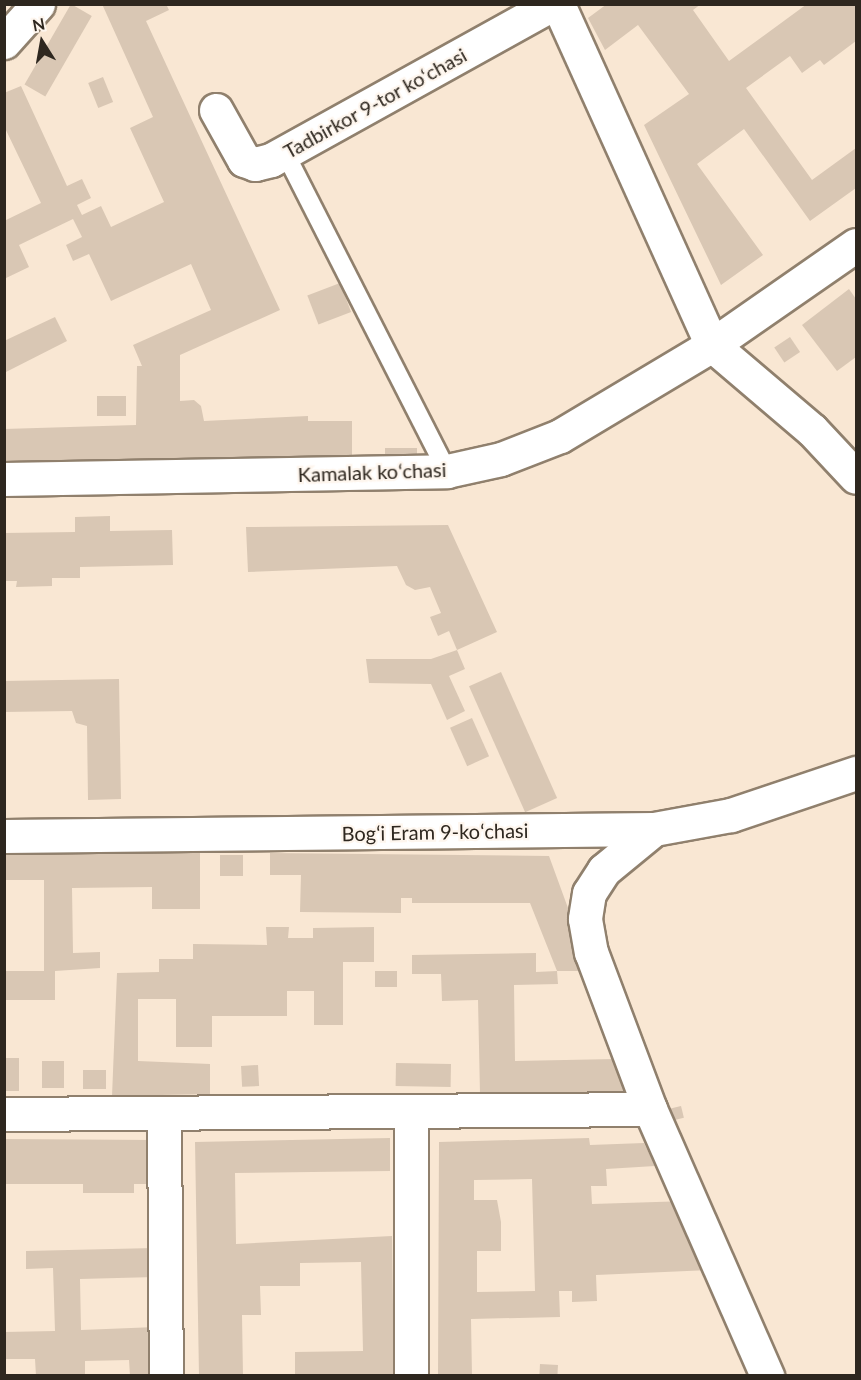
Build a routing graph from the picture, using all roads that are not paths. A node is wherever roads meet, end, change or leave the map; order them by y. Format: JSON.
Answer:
{"nodes":[{"id":1,"x":38,"y":4,"type":"edge"},
{"id":2,"x":555,"y":4,"type":"edge"},
{"id":3,"x":4,"y":42,"type":"edge"},
{"id":4,"x":216,"y":110,"type":"dead end"},
{"id":5,"x":285,"y":153,"type":"junction"},
{"id":6,"x":856,"y":245,"type":"edge"},
{"id":7,"x":712,"y":345,"type":"junction"},
{"id":8,"x":447,"y":471,"type":"junction"},
{"id":9,"x":856,"y":477,"type":"edge"},
{"id":10,"x":4,"y":478,"type":"edge"},
{"id":11,"x":856,"y":773,"type":"edge"},
{"id":12,"x":654,"y":829,"type":"junction"},
{"id":13,"x":4,"y":836,"type":"edge"},
{"id":14,"x":650,"y":1109,"type":"junction"},
{"id":15,"x":411,"y":1112,"type":"junction"},
{"id":16,"x":164,"y":1113,"type":"junction"},
{"id":17,"x":4,"y":1114,"type":"edge"},
{"id":18,"x":166,"y":1376,"type":"edge"},
{"id":19,"x":411,"y":1376,"type":"edge"},
{"id":20,"x":767,"y":1376,"type":"edge"}],
"edges":[{"from":1,"to":3,"type":"street"},
{"from":2,"to":5,"type":"street","name":"Tadbirkor 9-tor koʻchasi"},
{"from":2,"to":7,"type":"street"},
{"from":4,"to":5,"type":"street","name":"Tadbirkor 9-tor koʻchasi"},
{"from":5,"to":8,"type":"lane"},
{"from":6,"to":7,"type":"street","name":"Kamalak koʻchasi"},
{"from":7,"to":8,"type":"street","name":"Kamalak koʻchasi"},
{"from":7,"to":9,"type":"street"},
{"from":8,"to":10,"type":"street","name":"Kamalak koʻchasi"},
{"from":11,"to":12,"type":"street","name":"Bogʻi Eram 9-koʻchasi"},
{"from":12,"to":13,"type":"street","name":"Bogʻi Eram 9-koʻchasi"},
{"from":12,"to":14,"type":"street"},
{"from":14,"to":15,"type":"street"},
{"from":14,"to":20,"type":"street"},
{"from":15,"to":16,"type":"street"},
{"from":15,"to":19,"type":"street"},
{"from":16,"to":17,"type":"street"},
{"from":16,"to":18,"type":"street"}]}
